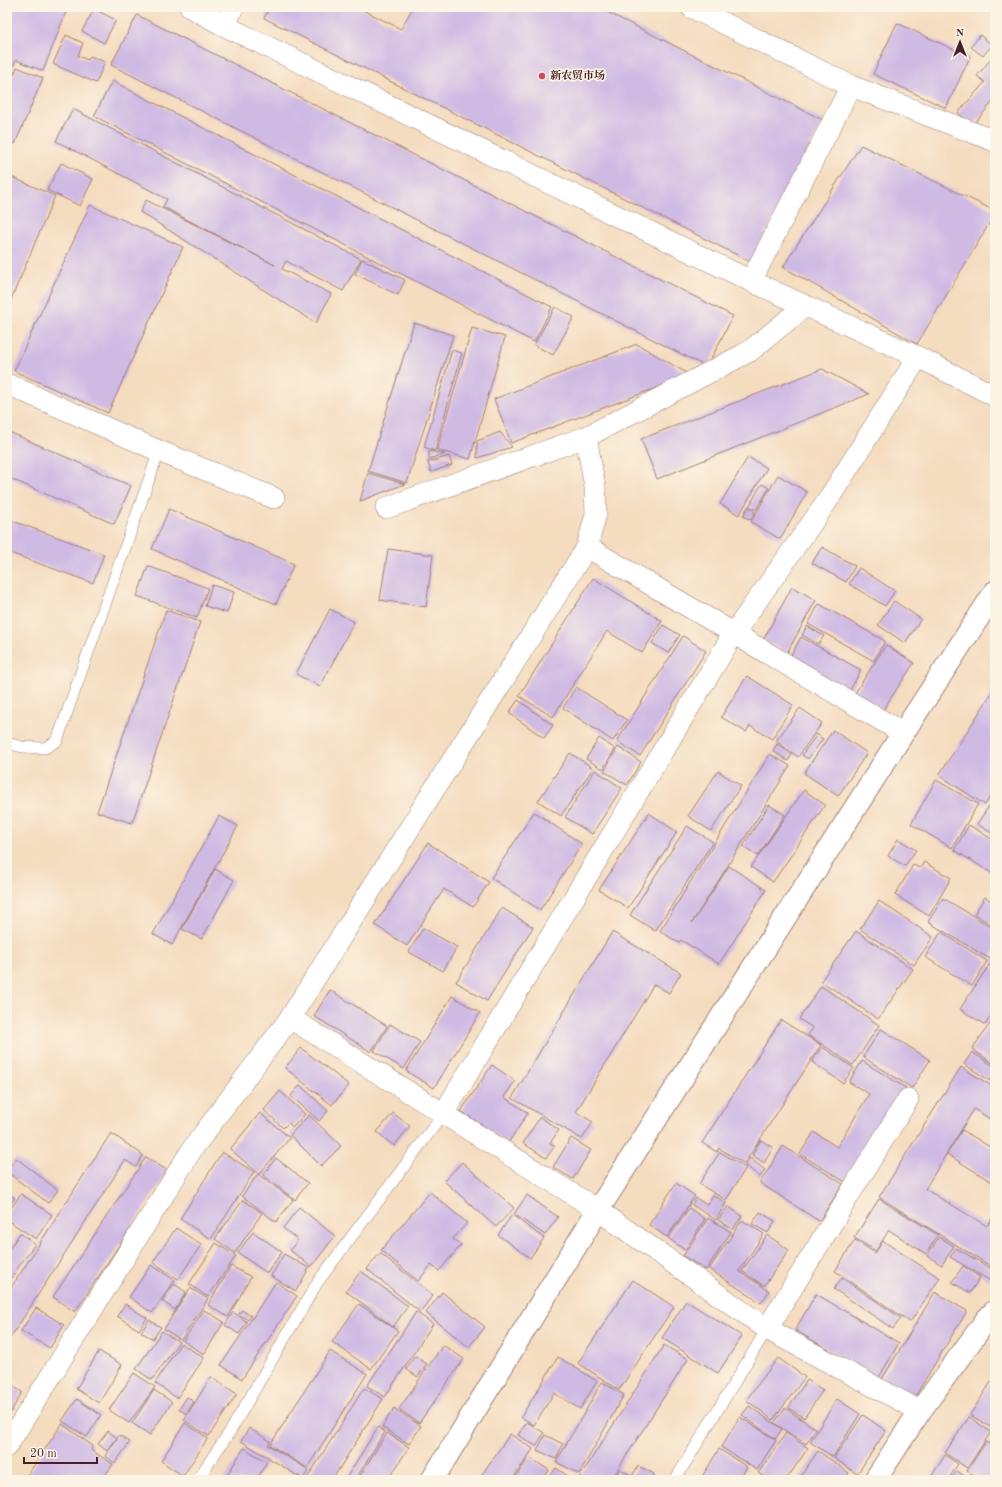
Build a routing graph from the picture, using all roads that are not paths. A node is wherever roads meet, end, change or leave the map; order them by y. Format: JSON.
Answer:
{"nodes":[{"id":1,"x":190,"y":7,"type":"edge"},
{"id":2,"x":233,"y":7,"type":"edge"},
{"id":3,"x":691,"y":7,"type":"edge"},
{"id":4,"x":226,"y":26,"type":"junction"},
{"id":5,"x":851,"y":86,"type":"junction"},
{"id":6,"x":990,"y":133,"type":"edge"},
{"id":7,"x":751,"y":281,"type":"junction"},
{"id":8,"x":805,"y":306,"type":"junction"},
{"id":9,"x":918,"y":357,"type":"junction"},
{"id":10,"x":7,"y":384,"type":"edge"},
{"id":11,"x":995,"y":396,"type":"edge"},
{"id":12,"x":586,"y":436,"type":"junction"},
{"id":13,"x":159,"y":451,"type":"junction"},
{"id":14,"x":274,"y":498,"type":"dead end"},
{"id":15,"x":386,"y":508,"type":"dead end"},
{"id":16,"x":587,"y":547,"type":"junction"},
{"id":17,"x":995,"y":592,"type":"edge"},
{"id":18,"x":734,"y":634,"type":"junction"},
{"id":19,"x":903,"y":733,"type":"junction"},
{"id":20,"x":7,"y":743,"type":"edge"},
{"id":21,"x":290,"y":1018,"type":"junction"},
{"id":22,"x":908,"y":1099,"type":"dead end"},
{"id":23,"x":444,"y":1113,"type":"junction"},
{"id":24,"x":598,"y":1210,"type":"junction"},
{"id":25,"x":992,"y":1318,"type":"edge"},
{"id":26,"x":767,"y":1329,"type":"junction"},
{"id":27,"x":920,"y":1411,"type":"junction"},
{"id":28,"x":7,"y":1446,"type":"edge"},
{"id":29,"x":197,"y":1480,"type":"edge"},
{"id":30,"x":432,"y":1480,"type":"edge"},
{"id":31,"x":675,"y":1480,"type":"edge"},
{"id":32,"x":874,"y":1480,"type":"edge"}],
"edges":[{"from":1,"to":4,"type":"street"},
{"from":2,"to":4,"type":"street"},
{"from":3,"to":5,"type":"street"},
{"from":4,"to":7,"type":"street"},
{"from":5,"to":6,"type":"street"},
{"from":5,"to":7,"type":"street"},
{"from":7,"to":8,"type":"street"},
{"from":8,"to":9,"type":"street"},
{"from":8,"to":12,"type":"street"},
{"from":9,"to":11,"type":"street"},
{"from":9,"to":18,"type":"street"},
{"from":10,"to":13,"type":"street"},
{"from":12,"to":15,"type":"street"},
{"from":12,"to":16,"type":"street"},
{"from":13,"to":14,"type":"street"},
{"from":13,"to":20,"type":"lane"},
{"from":16,"to":18,"type":"street"},
{"from":16,"to":21,"type":"street"},
{"from":17,"to":19,"type":"street"},
{"from":18,"to":19,"type":"street"},
{"from":18,"to":23,"type":"street"},
{"from":19,"to":24,"type":"street"},
{"from":21,"to":23,"type":"street"},
{"from":21,"to":28,"type":"street"},
{"from":22,"to":26,"type":"street"},
{"from":23,"to":24,"type":"street"},
{"from":23,"to":29,"type":"lane"},
{"from":24,"to":26,"type":"street"},
{"from":24,"to":30,"type":"street"},
{"from":25,"to":27,"type":"street"},
{"from":26,"to":27,"type":"street"},
{"from":26,"to":31,"type":"lane"},
{"from":27,"to":32,"type":"street"}]}
